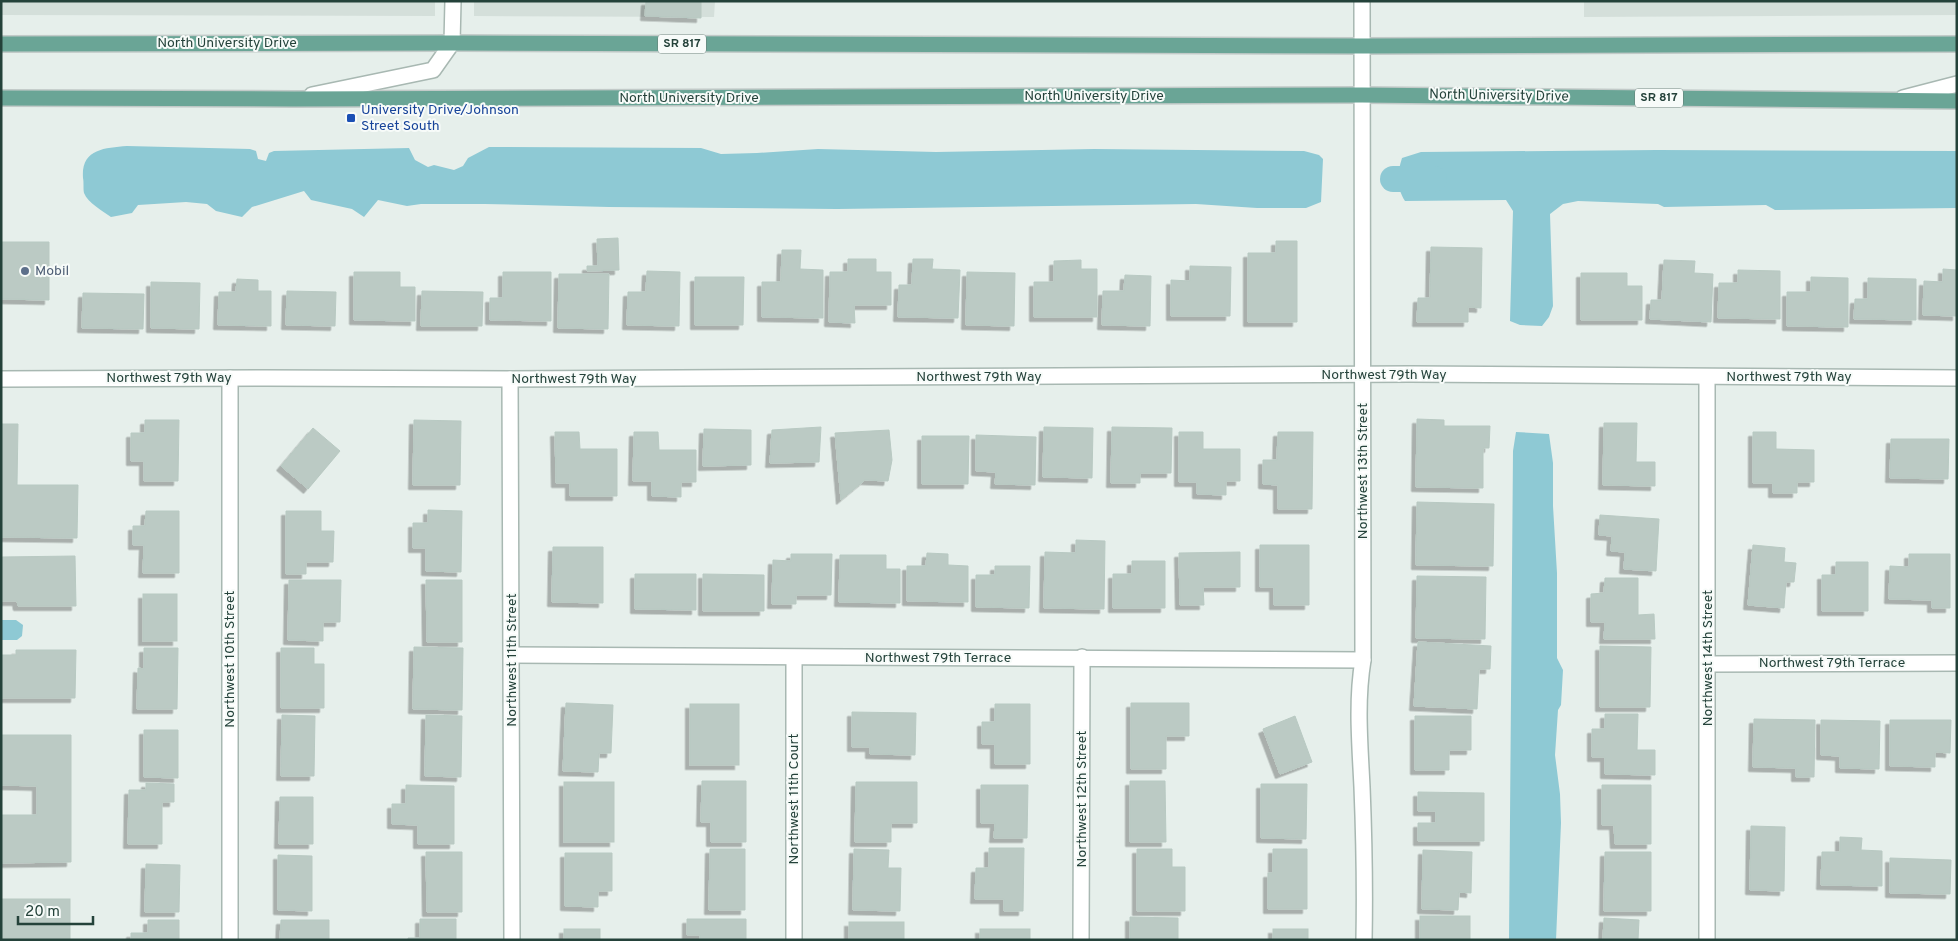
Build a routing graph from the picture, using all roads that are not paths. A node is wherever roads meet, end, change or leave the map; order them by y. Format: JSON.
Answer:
{"nodes":[{"id":1,"x":453,"y":1,"type":"edge"},
{"id":2,"x":1362,"y":1,"type":"edge"},
{"id":3,"x":452,"y":43,"type":"junction"},
{"id":4,"x":1,"y":44,"type":"edge"},
{"id":5,"x":1957,"y":44,"type":"edge"},
{"id":6,"x":1363,"y":46,"type":"junction"},
{"id":7,"x":1957,"y":84,"type":"edge"},
{"id":8,"x":1362,"y":95,"type":"junction"},
{"id":9,"x":1,"y":98,"type":"edge"},
{"id":10,"x":294,"y":99,"type":"junction"},
{"id":11,"x":1894,"y":100,"type":"junction"},
{"id":12,"x":1957,"y":101,"type":"edge"},
{"id":13,"x":1362,"y":375,"type":"junction"},
{"id":14,"x":1707,"y":377,"type":"junction"},
{"id":15,"x":230,"y":378,"type":"junction"},
{"id":16,"x":1957,"y":378,"type":"edge"},
{"id":17,"x":1,"y":379,"type":"edge"},
{"id":18,"x":510,"y":380,"type":"junction"},
{"id":19,"x":512,"y":655,"type":"junction"},
{"id":20,"x":1082,"y":657,"type":"junction"},
{"id":21,"x":794,"y":658,"type":"junction"},
{"id":22,"x":1363,"y":660,"type":"junction"},
{"id":23,"x":1957,"y":663,"type":"edge"},
{"id":24,"x":1708,"y":664,"type":"junction"},
{"id":25,"x":230,"y":940,"type":"edge"},
{"id":26,"x":512,"y":940,"type":"edge"},
{"id":27,"x":794,"y":940,"type":"edge"},
{"id":28,"x":1081,"y":940,"type":"edge"},
{"id":29,"x":1364,"y":940,"type":"edge"},
{"id":30,"x":1707,"y":940,"type":"edge"}],
"edges":[{"from":1,"to":3,"type":"street"},
{"from":2,"to":6,"type":"street","name":"Northwest 13th Street"},
{"from":3,"to":4,"type":"main road","name":"North University Drive","number":"SR 817"},
{"from":3,"to":6,"type":"main road","name":"North University Drive","number":"SR 817"},
{"from":3,"to":10,"type":"street","name":"North University Drive"},
{"from":5,"to":6,"type":"main road","name":"North University Drive","number":"SR 817"},
{"from":6,"to":8,"type":"street","name":"Northwest 13th Street"},
{"from":7,"to":11,"type":"street","name":"North University Drive"},
{"from":8,"to":10,"type":"main road","name":"North University Drive","number":"SR 817"},
{"from":8,"to":11,"type":"main road","name":"North University Drive","number":"SR 817"},
{"from":8,"to":13,"type":"street","name":"Northwest 13th Street"},
{"from":9,"to":10,"type":"main road","name":"North University Drive","number":"SR 817"},
{"from":11,"to":12,"type":"main road","name":"North University Drive","number":"SR 817"},
{"from":13,"to":14,"type":"street","name":"Northwest 79th Way"},
{"from":13,"to":18,"type":"street","name":"Northwest 79th Way"},
{"from":13,"to":22,"type":"street","name":"Northwest 13th Street"},
{"from":14,"to":16,"type":"street","name":"Northwest 79th Way"},
{"from":14,"to":24,"type":"street","name":"Northwest 14th Street"},
{"from":15,"to":17,"type":"street","name":"Northwest 79th Way"},
{"from":15,"to":18,"type":"street","name":"Northwest 79th Way"},
{"from":15,"to":25,"type":"street","name":"Northwest 10th Street"},
{"from":18,"to":19,"type":"street","name":"Northwest 11th Street"},
{"from":19,"to":21,"type":"street","name":"Northwest 79th Terrace"},
{"from":19,"to":26,"type":"street","name":"Northwest 11th Street"},
{"from":20,"to":21,"type":"street","name":"Northwest 79th Terrace"},
{"from":20,"to":22,"type":"street","name":"Northwest 79th Terrace"},
{"from":20,"to":28,"type":"street","name":"Northwest 12th Street"},
{"from":21,"to":27,"type":"street","name":"Northwest 11th Court"},
{"from":22,"to":29,"type":"street","name":"Northwest 13th Street"},
{"from":23,"to":24,"type":"street","name":"Northwest 79th Terrace"},
{"from":24,"to":30,"type":"street","name":"Northwest 14th Street"}]}
